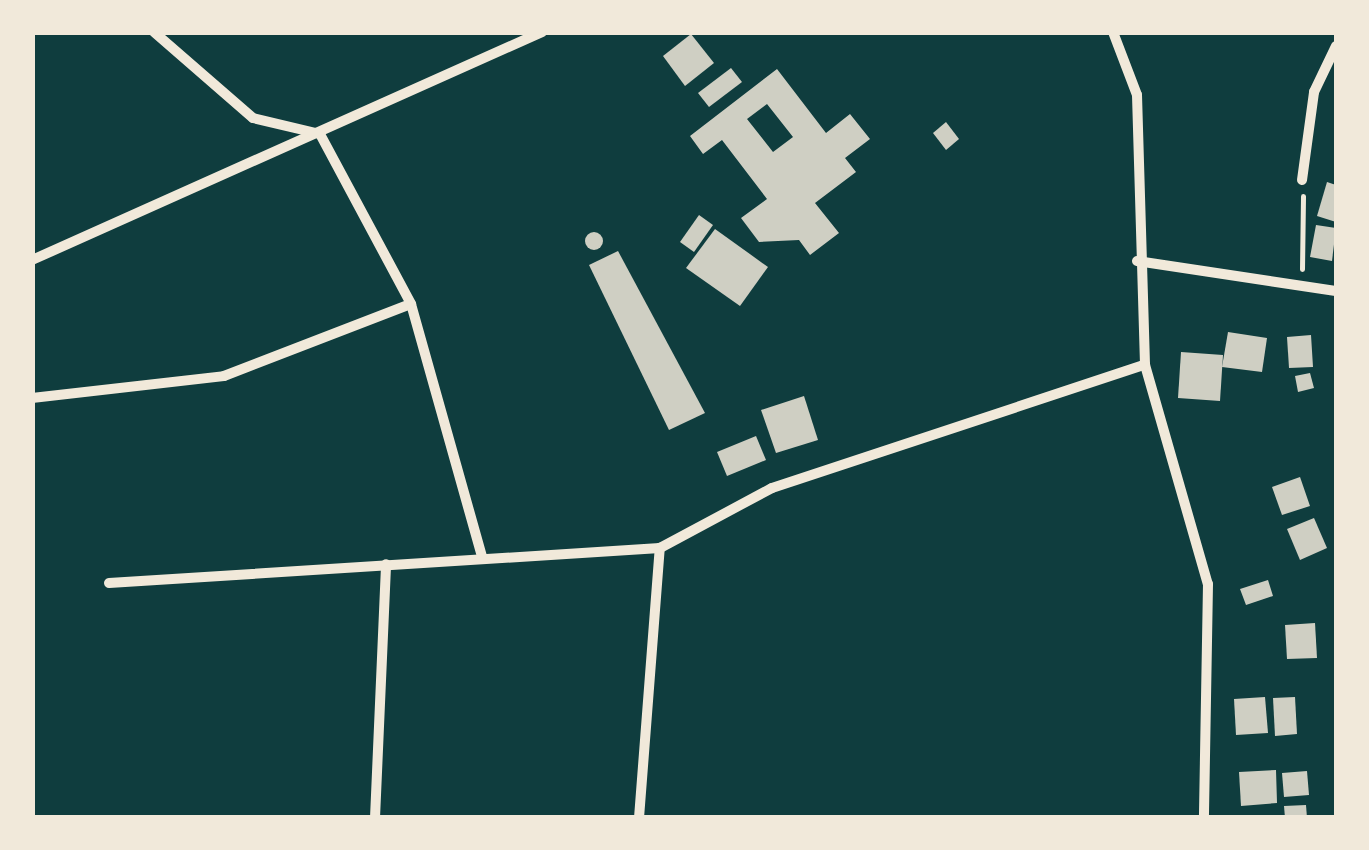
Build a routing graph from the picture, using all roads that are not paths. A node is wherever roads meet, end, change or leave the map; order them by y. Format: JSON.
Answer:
{"nodes":[{"id":1,"x":154,"y":32,"type":"edge"},
{"id":2,"x":542,"y":32,"type":"edge"},
{"id":3,"x":1113,"y":32,"type":"edge"},
{"id":4,"x":1336,"y":46,"type":"edge"},
{"id":5,"x":320,"y":134,"type":"junction"},
{"id":6,"x":1302,"y":180,"type":"road end"},
{"id":7,"x":32,"y":260,"type":"edge"},
{"id":8,"x":1137,"y":261,"type":"junction"},
{"id":9,"x":1336,"y":291,"type":"edge"},
{"id":10,"x":411,"y":304,"type":"junction"},
{"id":11,"x":1145,"y":364,"type":"junction"},
{"id":12,"x":32,"y":398,"type":"edge"},
{"id":13,"x":660,"y":548,"type":"junction"},
{"id":14,"x":482,"y":557,"type":"junction"},
{"id":15,"x":386,"y":564,"type":"junction"},
{"id":16,"x":109,"y":583,"type":"dead end"},
{"id":17,"x":376,"y":818,"type":"edge"},
{"id":18,"x":639,"y":818,"type":"edge"},
{"id":19,"x":1204,"y":818,"type":"edge"}],
"edges":[{"from":1,"to":5,"type":"street"},
{"from":2,"to":5,"type":"street"},
{"from":3,"to":8,"type":"street"},
{"from":4,"to":6,"type":"street"},
{"from":5,"to":7,"type":"street"},
{"from":5,"to":10,"type":"street"},
{"from":8,"to":9,"type":"street"},
{"from":8,"to":11,"type":"street"},
{"from":10,"to":12,"type":"street"},
{"from":10,"to":14,"type":"street"},
{"from":11,"to":13,"type":"street"},
{"from":11,"to":19,"type":"street"},
{"from":13,"to":14,"type":"street"},
{"from":13,"to":18,"type":"street"},
{"from":14,"to":15,"type":"street"},
{"from":15,"to":16,"type":"street"},
{"from":15,"to":17,"type":"street"}]}
